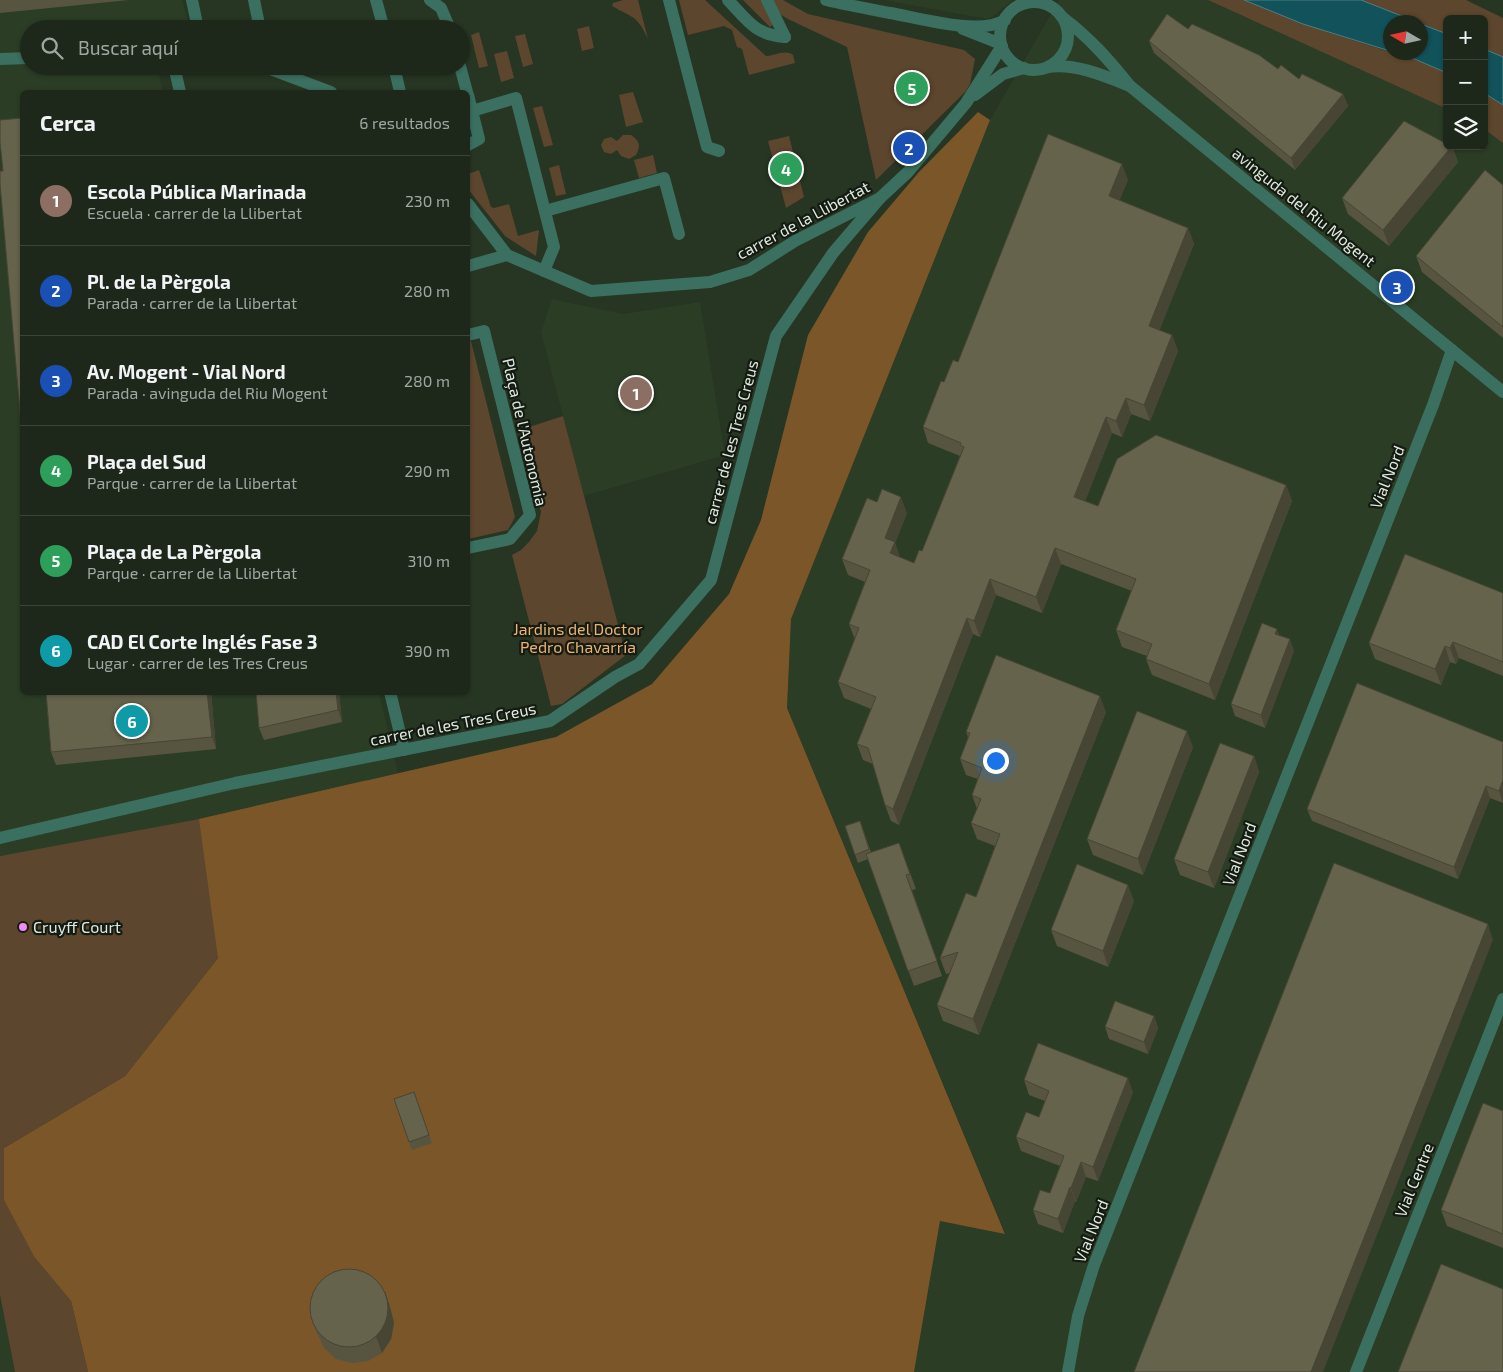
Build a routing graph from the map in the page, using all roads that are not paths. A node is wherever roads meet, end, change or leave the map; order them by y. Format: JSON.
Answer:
{"nodes":[{"id":1,"x":192,"y":0,"type":"edge"},
{"id":2,"x":254,"y":0,"type":"edge"},
{"id":3,"x":376,"y":0,"type":"edge"},
{"id":4,"x":430,"y":0,"type":"edge"},
{"id":5,"x":669,"y":0,"type":"edge"},
{"id":6,"x":728,"y":0,"type":"edge"},
{"id":7,"x":767,"y":0,"type":"edge"},
{"id":8,"x":826,"y":0,"type":"edge"},
{"id":9,"x":1062,"y":17,"type":"junction"},
{"id":10,"x":196,"y":20,"type":"edge"},
{"id":11,"x":258,"y":20,"type":"edge"},
{"id":12,"x":382,"y":20,"type":"edge"},
{"id":13,"x":446,"y":20,"type":"edge"},
{"id":14,"x":1005,"y":20,"type":"junction"},
{"id":15,"x":956,"y":26,"type":"junction"},
{"id":16,"x":1002,"y":45,"type":"junction"},
{"id":17,"x":20,"y":58,"type":"edge"},
{"id":18,"x":0,"y":59,"type":"edge"},
{"id":19,"x":1048,"y":67,"type":"junction"},
{"id":20,"x":1024,"y":68,"type":"junction"},
{"id":21,"x":176,"y":75,"type":"edge"},
{"id":22,"x":287,"y":75,"type":"edge"},
{"id":23,"x":396,"y":75,"type":"edge"},
{"id":24,"x":462,"y":75,"type":"edge"},
{"id":25,"x":1130,"y":86,"type":"junction"},
{"id":26,"x":180,"y":90,"type":"edge"},
{"id":27,"x":326,"y":90,"type":"edge"},
{"id":28,"x":400,"y":90,"type":"edge"},
{"id":29,"x":466,"y":90,"type":"edge"},
{"id":30,"x":966,"y":103,"type":"junction"},
{"id":31,"x":470,"y":104,"type":"edge"},
{"id":32,"x":472,"y":111,"type":"junction"},
{"id":33,"x":470,"y":144,"type":"edge"},
{"id":34,"x":719,"y":151,"type":"dead end"},
{"id":35,"x":880,"y":198,"type":"junction"},
{"id":36,"x":470,"y":207,"type":"edge"},
{"id":37,"x":545,"y":211,"type":"junction"},
{"id":38,"x":679,"y":234,"type":"dead end"},
{"id":39,"x":507,"y":255,"type":"junction"},
{"id":40,"x":470,"y":265,"type":"edge"},
{"id":41,"x":544,"y":271,"type":"junction"},
{"id":42,"x":470,"y":334,"type":"edge"},
{"id":43,"x":1452,"y":350,"type":"junction"},
{"id":44,"x":1503,"y":392,"type":"edge"},
{"id":45,"x":470,"y":548,"type":"edge"},
{"id":46,"x":391,"y":695,"type":"edge"},
{"id":47,"x":404,"y":750,"type":"junction"},
{"id":48,"x":0,"y":838,"type":"edge"},
{"id":49,"x":1503,"y":999,"type":"edge"},
{"id":50,"x":1069,"y":1371,"type":"edge"},
{"id":51,"x":1356,"y":1372,"type":"edge"}],
"edges":[{"from":1,"to":10,"type":"street"},
{"from":2,"to":11,"type":"street"},
{"from":3,"to":12,"type":"street"},
{"from":4,"to":13,"type":"street"},
{"from":5,"to":34,"type":"street"},
{"from":6,"to":7,"type":"street"},
{"from":8,"to":15,"type":"street"},
{"from":9,"to":14,"type":"street"},
{"from":9,"to":19,"type":"street"},
{"from":9,"to":25,"type":"street","name":"avinguda del Riu Mogent"},
{"from":14,"to":15,"type":"street"},
{"from":14,"to":16,"type":"street"},
{"from":15,"to":16,"type":"street"},
{"from":16,"to":20,"type":"street"},
{"from":16,"to":30,"type":"street","name":"carrer de la Llibertat"},
{"from":17,"to":18,"type":"street"},
{"from":19,"to":20,"type":"street"},
{"from":19,"to":25,"type":"street","name":"avinguda del Riu Mogent"},
{"from":20,"to":30,"type":"street","name":"carrer de la Llibertat"},
{"from":21,"to":26,"type":"street"},
{"from":22,"to":27,"type":"street"},
{"from":23,"to":28,"type":"street"},
{"from":24,"to":29,"type":"street"},
{"from":25,"to":43,"type":"street","name":"avinguda del Riu Mogent"},
{"from":30,"to":35,"type":"street","name":"carrer de la Llibertat"},
{"from":31,"to":32,"type":"street"},
{"from":32,"to":33,"type":"street"},
{"from":32,"to":37,"type":"street"},
{"from":35,"to":41,"type":"street","name":"carrer de la Llibertat"},
{"from":35,"to":47,"type":"street","name":"carrer de les Tres Creus"},
{"from":36,"to":39,"type":"street","name":"carrer de la Llibertat"},
{"from":37,"to":38,"type":"street"},
{"from":37,"to":41,"type":"street"},
{"from":39,"to":40,"type":"street"},
{"from":39,"to":41,"type":"street","name":"carrer de la Llibertat"},
{"from":42,"to":45,"type":"street","name":"Plaça de l'Autonomia"},
{"from":43,"to":44,"type":"street","name":"avinguda del Riu Mogent"},
{"from":43,"to":50,"type":"street","name":"Vial Nord"},
{"from":46,"to":47,"type":"street"},
{"from":47,"to":48,"type":"street","name":"carrer de les Tres Creus"},
{"from":49,"to":51,"type":"street","name":"Vial Centre"}]}
